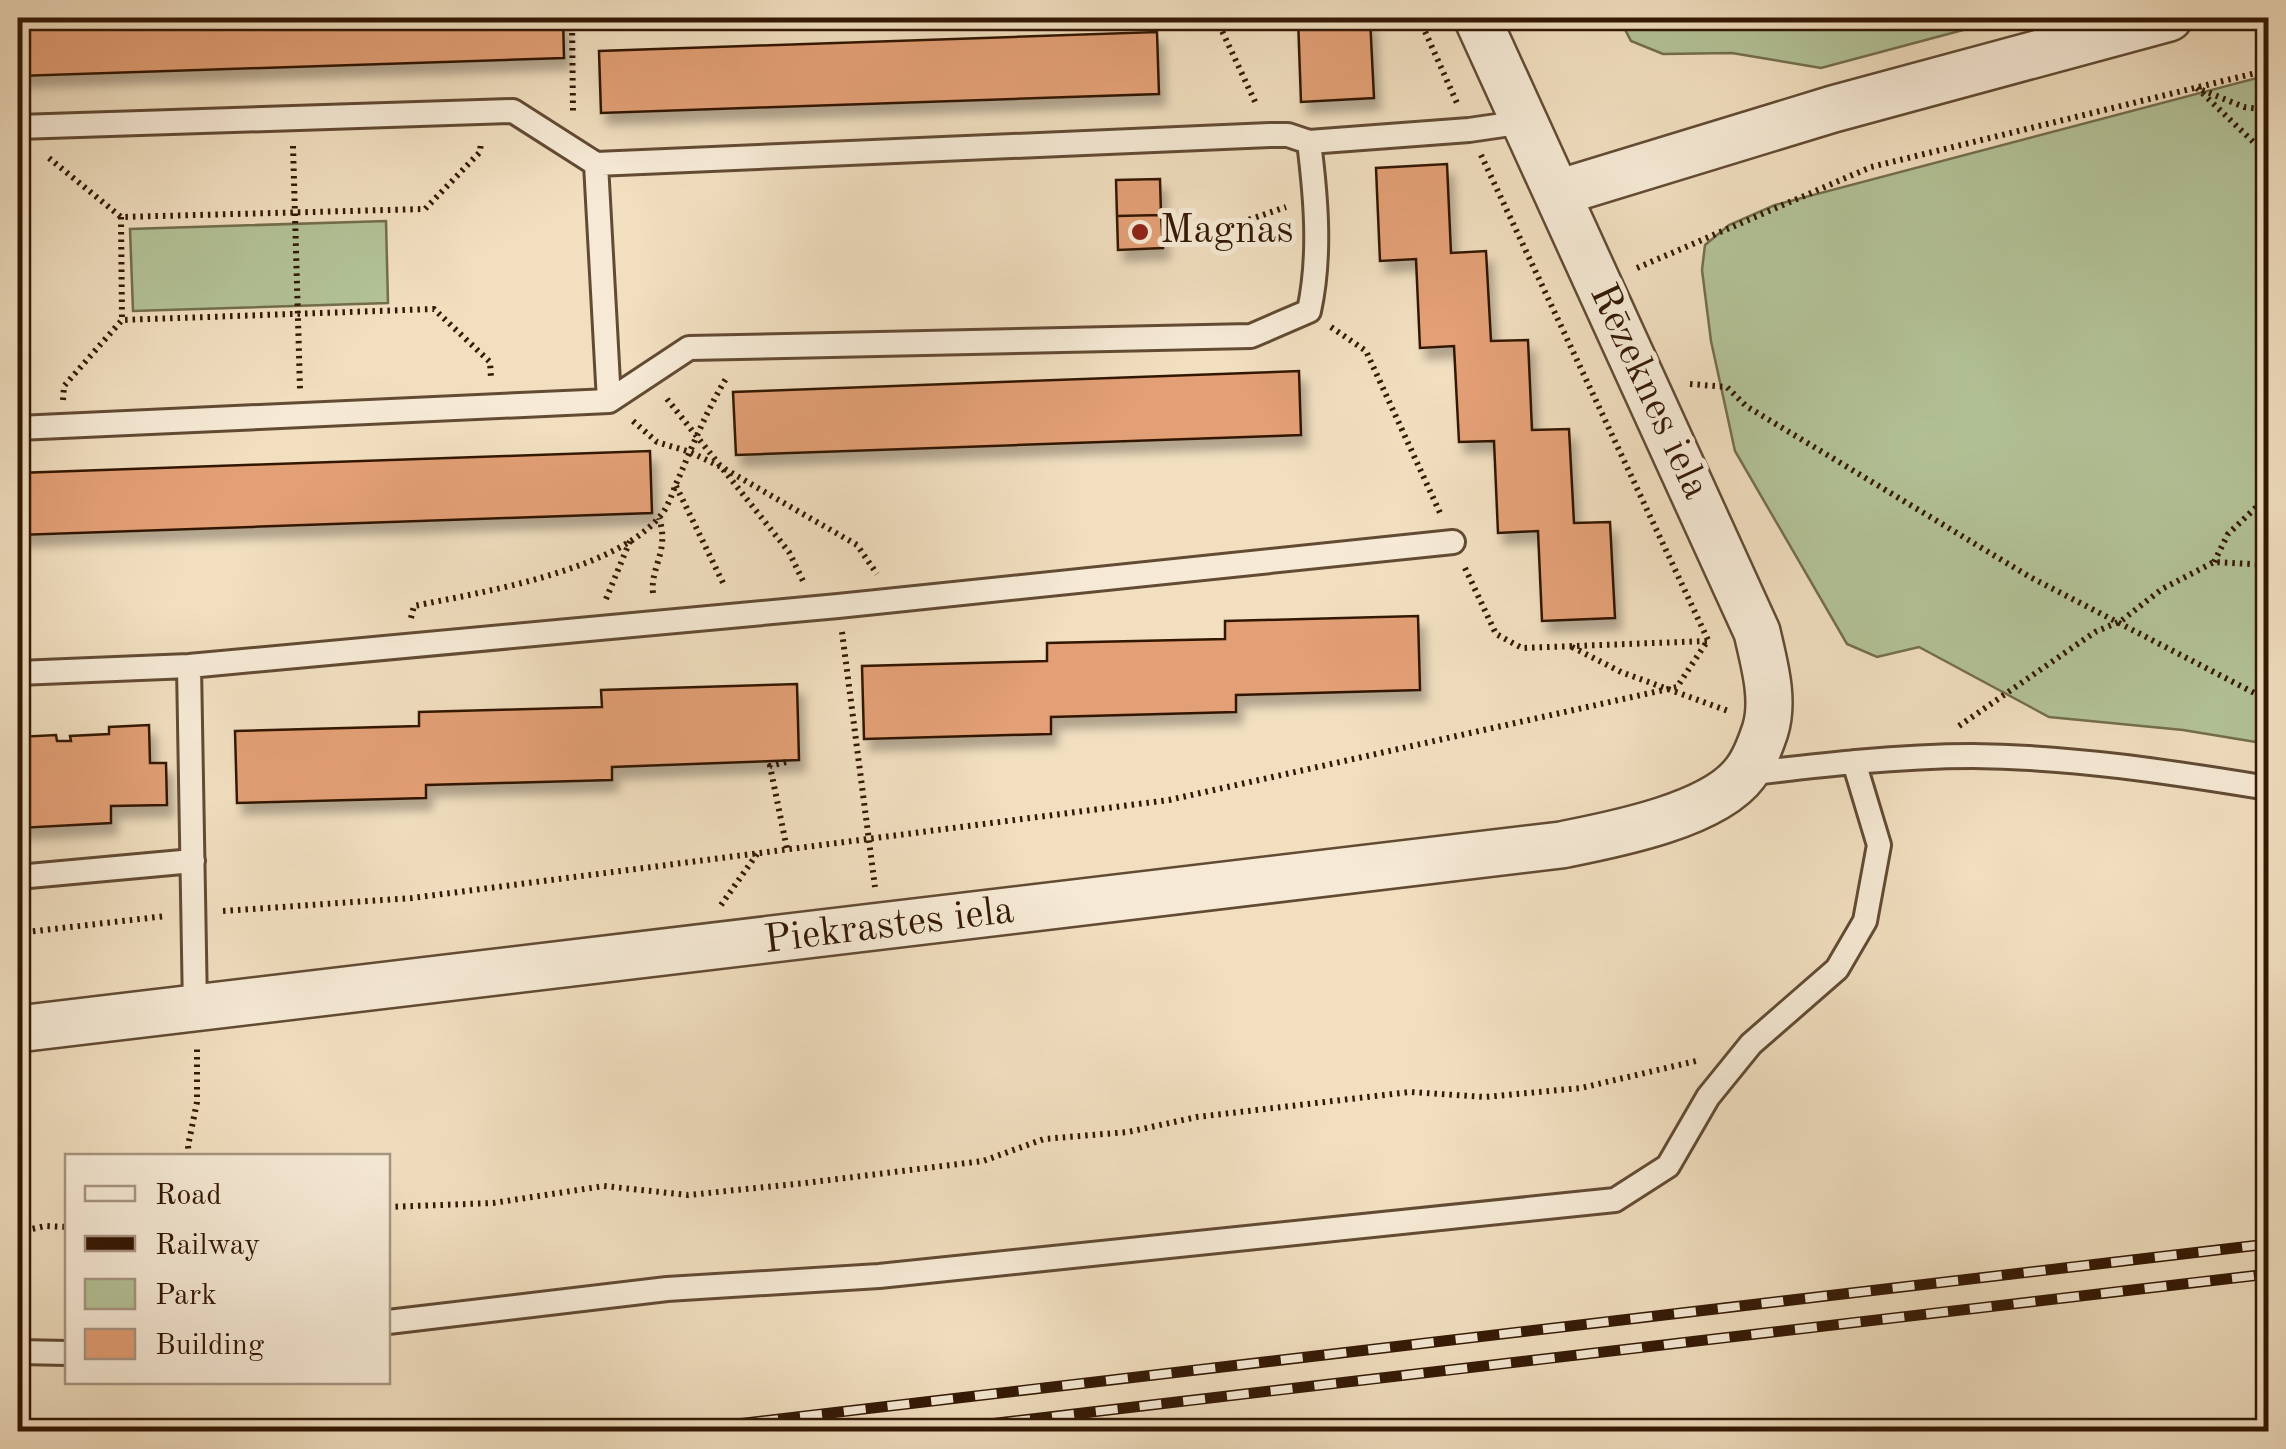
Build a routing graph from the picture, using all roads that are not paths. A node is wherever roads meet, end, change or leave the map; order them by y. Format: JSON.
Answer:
{"nodes":[{"id":1,"x":1477,"y":18,"type":"edge"},
{"id":2,"x":2170,"y":18,"type":"edge"},
{"id":3,"x":1524,"y":122,"type":"junction"},
{"id":4,"x":18,"y":127,"type":"edge"},
{"id":5,"x":1310,"y":142,"type":"junction"},
{"id":6,"x":596,"y":164,"type":"junction"},
{"id":7,"x":1558,"y":193,"type":"junction"},
{"id":8,"x":609,"y":400,"type":"junction"},
{"id":9,"x":18,"y":428,"type":"edge"},
{"id":10,"x":1453,"y":542,"type":"dead end"},
{"id":11,"x":189,"y":666,"type":"junction"},
{"id":12,"x":18,"y":673,"type":"edge"},
{"id":13,"x":1854,"y":762,"type":"junction"},
{"id":14,"x":1745,"y":774,"type":"junction"},
{"id":15,"x":2268,"y":788,"type":"edge"},
{"id":16,"x":193,"y":861,"type":"junction"},
{"id":17,"x":18,"y":877,"type":"edge"},
{"id":18,"x":194,"y":1008,"type":"junction"},
{"id":19,"x":18,"y":1029,"type":"edge"},
{"id":20,"x":390,"y":1322,"type":"edge"},
{"id":21,"x":18,"y":1352,"type":"edge"},
{"id":22,"x":65,"y":1354,"type":"edge"}],
"edges":[{"from":1,"to":3,"type":"street","name":"Rēzeknes iela"},
{"from":2,"to":7,"type":"street"},
{"from":3,"to":5,"type":"lane"},
{"from":3,"to":7,"type":"street","name":"Rēzeknes iela"},
{"from":4,"to":6,"type":"lane"},
{"from":5,"to":6,"type":"lane"},
{"from":5,"to":8,"type":"lane"},
{"from":6,"to":8,"type":"lane"},
{"from":7,"to":14,"type":"street","name":"Rēzeknes iela"},
{"from":8,"to":9,"type":"lane"},
{"from":10,"to":11,"type":"lane"},
{"from":11,"to":12,"type":"lane"},
{"from":11,"to":16,"type":"lane"},
{"from":13,"to":14,"type":"lane"},
{"from":13,"to":15,"type":"lane"},
{"from":13,"to":20,"type":"lane"},
{"from":14,"to":18,"type":"street","name":"Piekrastes iela"},
{"from":16,"to":17,"type":"lane"},
{"from":16,"to":18,"type":"lane"},
{"from":18,"to":19,"type":"street","name":"Piekrastes iela"},
{"from":21,"to":22,"type":"lane"}]}
